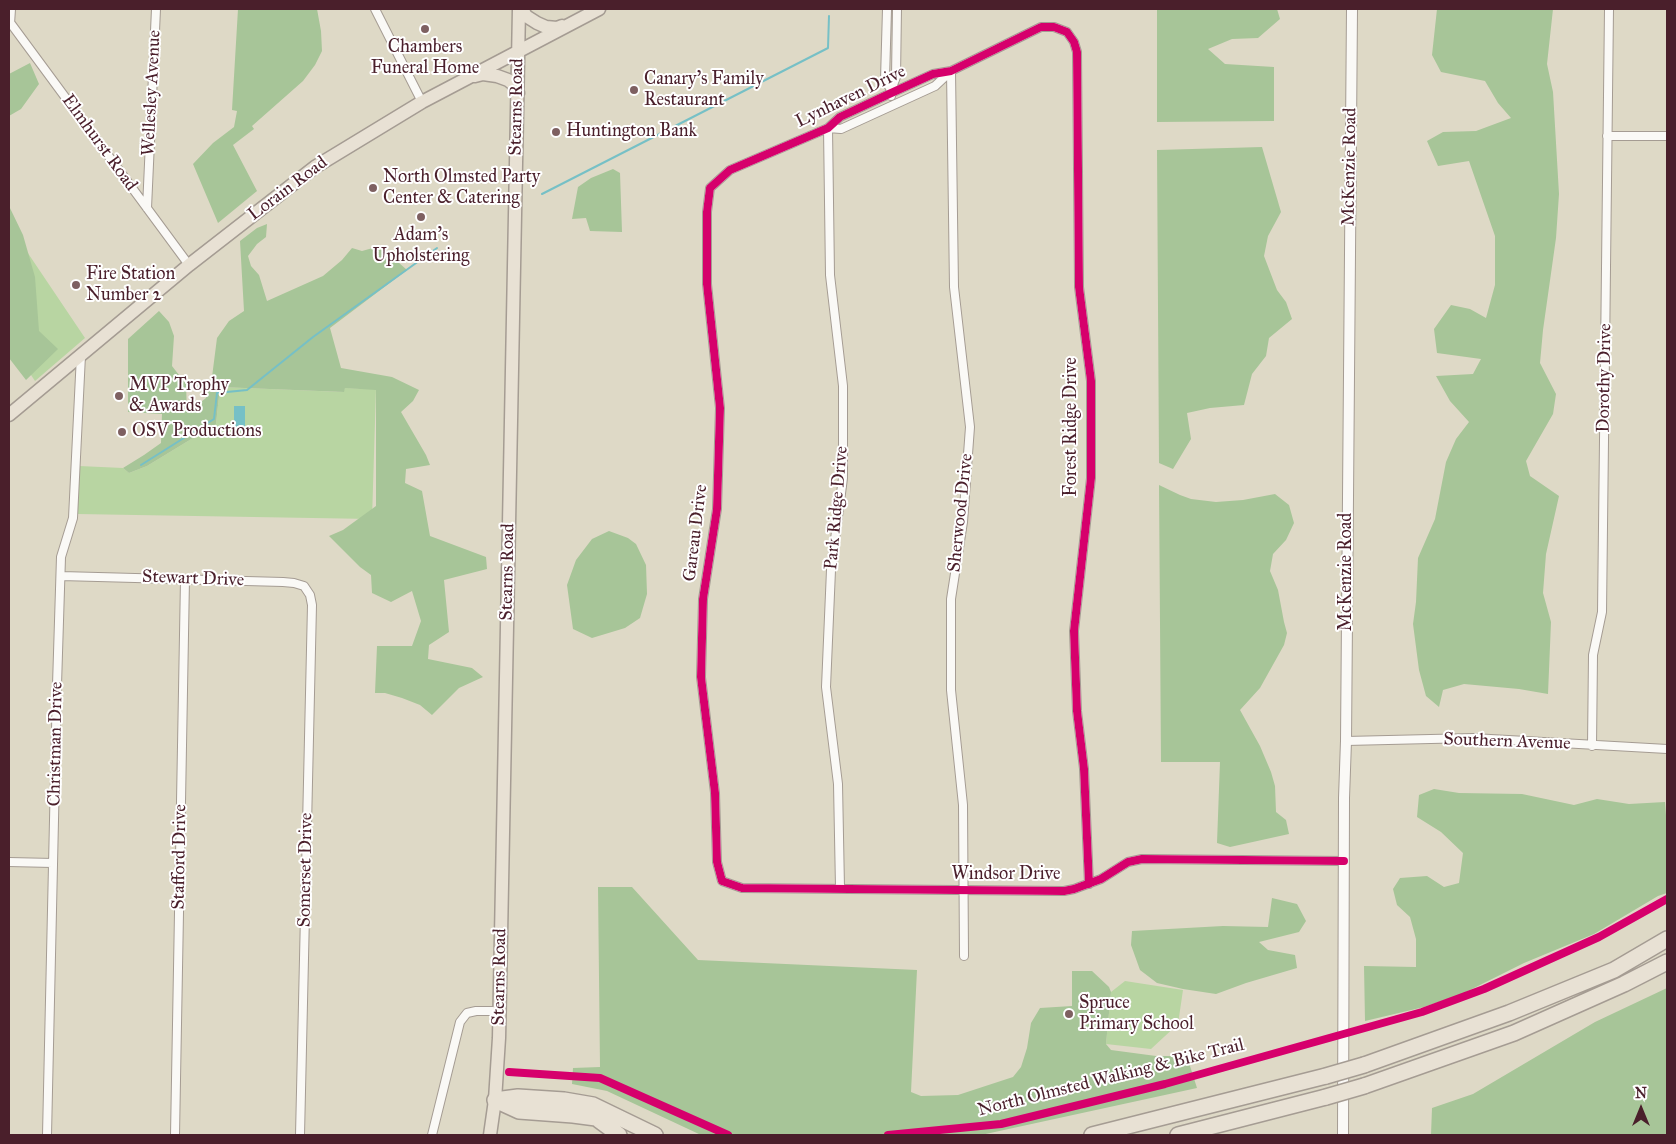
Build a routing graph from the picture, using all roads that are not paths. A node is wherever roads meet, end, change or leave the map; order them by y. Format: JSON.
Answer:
{"nodes":[{"id":1,"x":11,"y":9,"type":"edge"},
{"id":2,"x":156,"y":9,"type":"edge"},
{"id":3,"x":375,"y":9,"type":"edge"},
{"id":4,"x":521,"y":9,"type":"edge"},
{"id":5,"x":599,"y":9,"type":"edge"},
{"id":6,"x":887,"y":9,"type":"edge"},
{"id":7,"x":897,"y":9,"type":"edge"},
{"id":8,"x":1352,"y":9,"type":"edge"},
{"id":9,"x":1609,"y":9,"type":"edge"},
{"id":10,"x":10,"y":23,"type":"edge"},
{"id":11,"x":567,"y":25,"type":"junction"},
{"id":12,"x":1067,"y":32,"type":"joint"},
{"id":13,"x":519,"y":50,"type":"junction"},
{"id":14,"x":951,"y":71,"type":"junction"},
{"id":15,"x":470,"y":76,"type":"junction"},
{"id":16,"x":891,"y":91,"type":"junction"},
{"id":17,"x":518,"y":93,"type":"junction"},
{"id":18,"x":422,"y":102,"type":"junction"},
{"id":19,"x":892,"y":106,"type":"junction"},
{"id":20,"x":828,"y":128,"type":"junction"},
{"id":21,"x":1607,"y":136,"type":"junction"},
{"id":22,"x":1667,"y":136,"type":"edge"},
{"id":23,"x":710,"y":188,"type":"joint"},
{"id":24,"x":147,"y":208,"type":"junction"},
{"id":25,"x":189,"y":265,"type":"junction"},
{"id":26,"x":80,"y":354,"type":"junction"},
{"id":27,"x":9,"y":415,"type":"edge"},
{"id":28,"x":61,"y":576,"type":"junction"},
{"id":29,"x":185,"y":579,"type":"junction"},
{"id":30,"x":312,"y":605,"type":"joint"},
{"id":31,"x":1346,"y":741,"type":"junction"},
{"id":32,"x":1592,"y":746,"type":"junction"},
{"id":33,"x":1667,"y":749,"type":"edge"},
{"id":34,"x":1344,"y":861,"type":"junction"},
{"id":35,"x":9,"y":862,"type":"edge"},
{"id":36,"x":53,"y":863,"type":"junction"},
{"id":37,"x":722,"y":881,"type":"joint"},
{"id":38,"x":1089,"y":884,"type":"junction"},
{"id":39,"x":840,"y":888,"type":"junction"},
{"id":40,"x":964,"y":891,"type":"junction"},
{"id":41,"x":1667,"y":939,"type":"edge"},
{"id":42,"x":964,"y":956,"type":"dead end"},
{"id":43,"x":1667,"y":962,"type":"edge"},
{"id":44,"x":499,"y":1011,"type":"junction"},
{"id":45,"x":495,"y":1100,"type":"junction"},
{"id":46,"x":47,"y":1135,"type":"edge"},
{"id":47,"x":175,"y":1135,"type":"edge"},
{"id":48,"x":300,"y":1135,"type":"edge"},
{"id":49,"x":432,"y":1135,"type":"edge"},
{"id":50,"x":490,"y":1135,"type":"edge"},
{"id":51,"x":619,"y":1135,"type":"edge"},
{"id":52,"x":655,"y":1135,"type":"edge"},
{"id":53,"x":1092,"y":1135,"type":"edge"},
{"id":54,"x":1178,"y":1135,"type":"edge"},
{"id":55,"x":1343,"y":1135,"type":"edge"}],
"edges":[{"from":1,"to":10,"type":"street"},
{"from":2,"to":24,"type":"street","name":"Wellesley Avenue"},
{"from":3,"to":18,"type":"street"},
{"from":4,"to":11,"type":"main road"},
{"from":4,"to":13,"type":"main road","name":"Stearns Road"},
{"from":5,"to":11,"type":"main road","name":"Lorain Road"},
{"from":6,"to":16,"type":"street"},
{"from":7,"to":16,"type":"street"},
{"from":8,"to":31,"type":"street","name":"McKenzie Road"},
{"from":9,"to":21,"type":"street","name":"Dorothy Drive"},
{"from":10,"to":24,"type":"street","name":"Elmhurst Road"},
{"from":11,"to":13,"type":"main road","name":"Lorain Road"},
{"from":12,"to":14,"type":"street","name":"Lynhaven Drive"},
{"from":12,"to":38,"type":"street","name":"Forest Ridge Drive"},
{"from":13,"to":15,"type":"main road","name":"Lorain Road"},
{"from":13,"to":17,"type":"main road","name":"Stearns Road"},
{"from":14,"to":16,"type":"street","name":"Lynhaven Drive"},
{"from":14,"to":19,"type":"street","name":"Lynhaven Drive"},
{"from":14,"to":40,"type":"street","name":"Sherwood Drive"},
{"from":15,"to":17,"type":"main road"},
{"from":15,"to":18,"type":"main road","name":"Lorain Road"},
{"from":16,"to":19,"type":"street"},
{"from":16,"to":20,"type":"street","name":"Lynhaven Drive"},
{"from":17,"to":44,"type":"main road","name":"Stearns Road"},
{"from":18,"to":25,"type":"main road","name":"Lorain Road"},
{"from":19,"to":20,"type":"street","name":"Lynhaven Drive"},
{"from":20,"to":23,"type":"street","name":"Lynhaven Drive"},
{"from":20,"to":39,"type":"street","name":"Park Ridge Drive"},
{"from":21,"to":22,"type":"street"},
{"from":21,"to":32,"type":"street","name":"Dorothy Drive"},
{"from":23,"to":37,"type":"street","name":"Gareau Drive"},
{"from":24,"to":25,"type":"street","name":"Elmhurst Road"},
{"from":25,"to":26,"type":"main road","name":"Lorain Road"},
{"from":26,"to":27,"type":"main road","name":"Lorain Road"},
{"from":26,"to":28,"type":"street","name":"Christman Drive"},
{"from":28,"to":29,"type":"street","name":"Stewart Drive"},
{"from":28,"to":36,"type":"street","name":"Christman Drive"},
{"from":29,"to":30,"type":"street","name":"Stewart Drive"},
{"from":29,"to":47,"type":"street","name":"Stafford Drive"},
{"from":30,"to":48,"type":"street","name":"Somerset Drive"},
{"from":31,"to":32,"type":"street","name":"Southern Avenue"},
{"from":31,"to":34,"type":"street","name":"McKenzie Road"},
{"from":32,"to":33,"type":"street","name":"Southern Avenue"},
{"from":34,"to":38,"type":"street","name":"Windsor Drive"},
{"from":34,"to":55,"type":"street","name":"McKenzie Road"},
{"from":35,"to":36,"type":"street"},
{"from":36,"to":46,"type":"street","name":"Christman Drive"},
{"from":37,"to":39,"type":"street","name":"Windsor Drive"},
{"from":38,"to":40,"type":"street","name":"Windsor Drive"},
{"from":39,"to":40,"type":"street","name":"Windsor Drive"},
{"from":40,"to":42,"type":"street","name":"Sherwood Drive"},
{"from":41,"to":53,"type":"highway","bridge":true},
{"from":43,"to":54,"type":"highway","bridge":true},
{"from":44,"to":45,"type":"main road","name":"Stearns Road"},
{"from":44,"to":49,"type":"street"},
{"from":45,"to":50,"type":"main road","name":"Stearns Road"},
{"from":45,"to":51,"type":"highway"},
{"from":45,"to":52,"type":"highway"}]}
